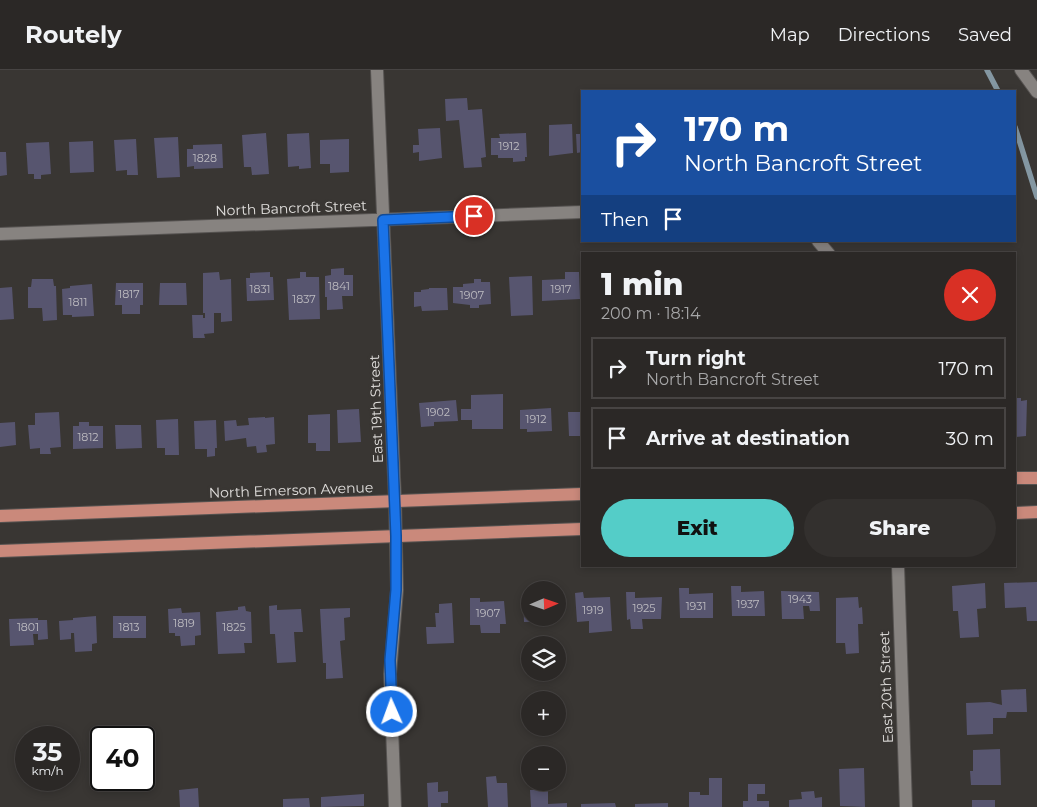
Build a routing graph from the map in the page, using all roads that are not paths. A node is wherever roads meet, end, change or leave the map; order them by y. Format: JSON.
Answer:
{"nodes":[{"id":1,"x":377,"y":70,"type":"edge"},
{"id":2,"x":1021,"y":70,"type":"edge"},
{"id":3,"x":1037,"y":92,"type":"edge"},
{"id":4,"x":581,"y":212,"type":"edge"},
{"id":5,"x":383,"y":220,"type":"junction"},
{"id":6,"x":0,"y":234,"type":"edge"},
{"id":7,"x":819,"y":242,"type":"edge"},
{"id":8,"x":827,"y":252,"type":"edge"},
{"id":9,"x":1016,"y":478,"type":"edge"},
{"id":10,"x":1037,"y":478,"type":"edge"},
{"id":11,"x":581,"y":494,"type":"edge"},
{"id":12,"x":395,"y":501,"type":"junction"},
{"id":13,"x":1037,"y":512,"type":"edge"},
{"id":14,"x":1016,"y":513,"type":"edge"},
{"id":15,"x":0,"y":516,"type":"edge"},
{"id":16,"x":581,"y":529,"type":"edge"},
{"id":17,"x":396,"y":536,"type":"junction"},
{"id":18,"x":0,"y":551,"type":"edge"},
{"id":19,"x":898,"y":567,"type":"edge"},
{"id":20,"x":395,"y":807,"type":"edge"},
{"id":21,"x":906,"y":807,"type":"edge"}],
"edges":[{"from":1,"to":5,"type":"street","name":"East 19th Street"},
{"from":2,"to":3,"type":"street"},
{"from":4,"to":5,"type":"street","name":"North Bancroft Street"},
{"from":5,"to":6,"type":"street","name":"North Bancroft Street"},
{"from":5,"to":12,"type":"street","name":"East 19th Street"},
{"from":7,"to":8,"type":"street"},
{"from":9,"to":10,"type":"main road"},
{"from":11,"to":12,"type":"main road","name":"North Emerson Avenue"},
{"from":12,"to":15,"type":"main road","name":"North Emerson Avenue"},
{"from":12,"to":17,"type":"street","name":"East 19th Street"},
{"from":13,"to":14,"type":"main road"},
{"from":16,"to":17,"type":"main road"},
{"from":17,"to":18,"type":"main road"},
{"from":17,"to":20,"type":"street","name":"East 19th Street"},
{"from":19,"to":21,"type":"street","name":"East 20th Street"}]}
